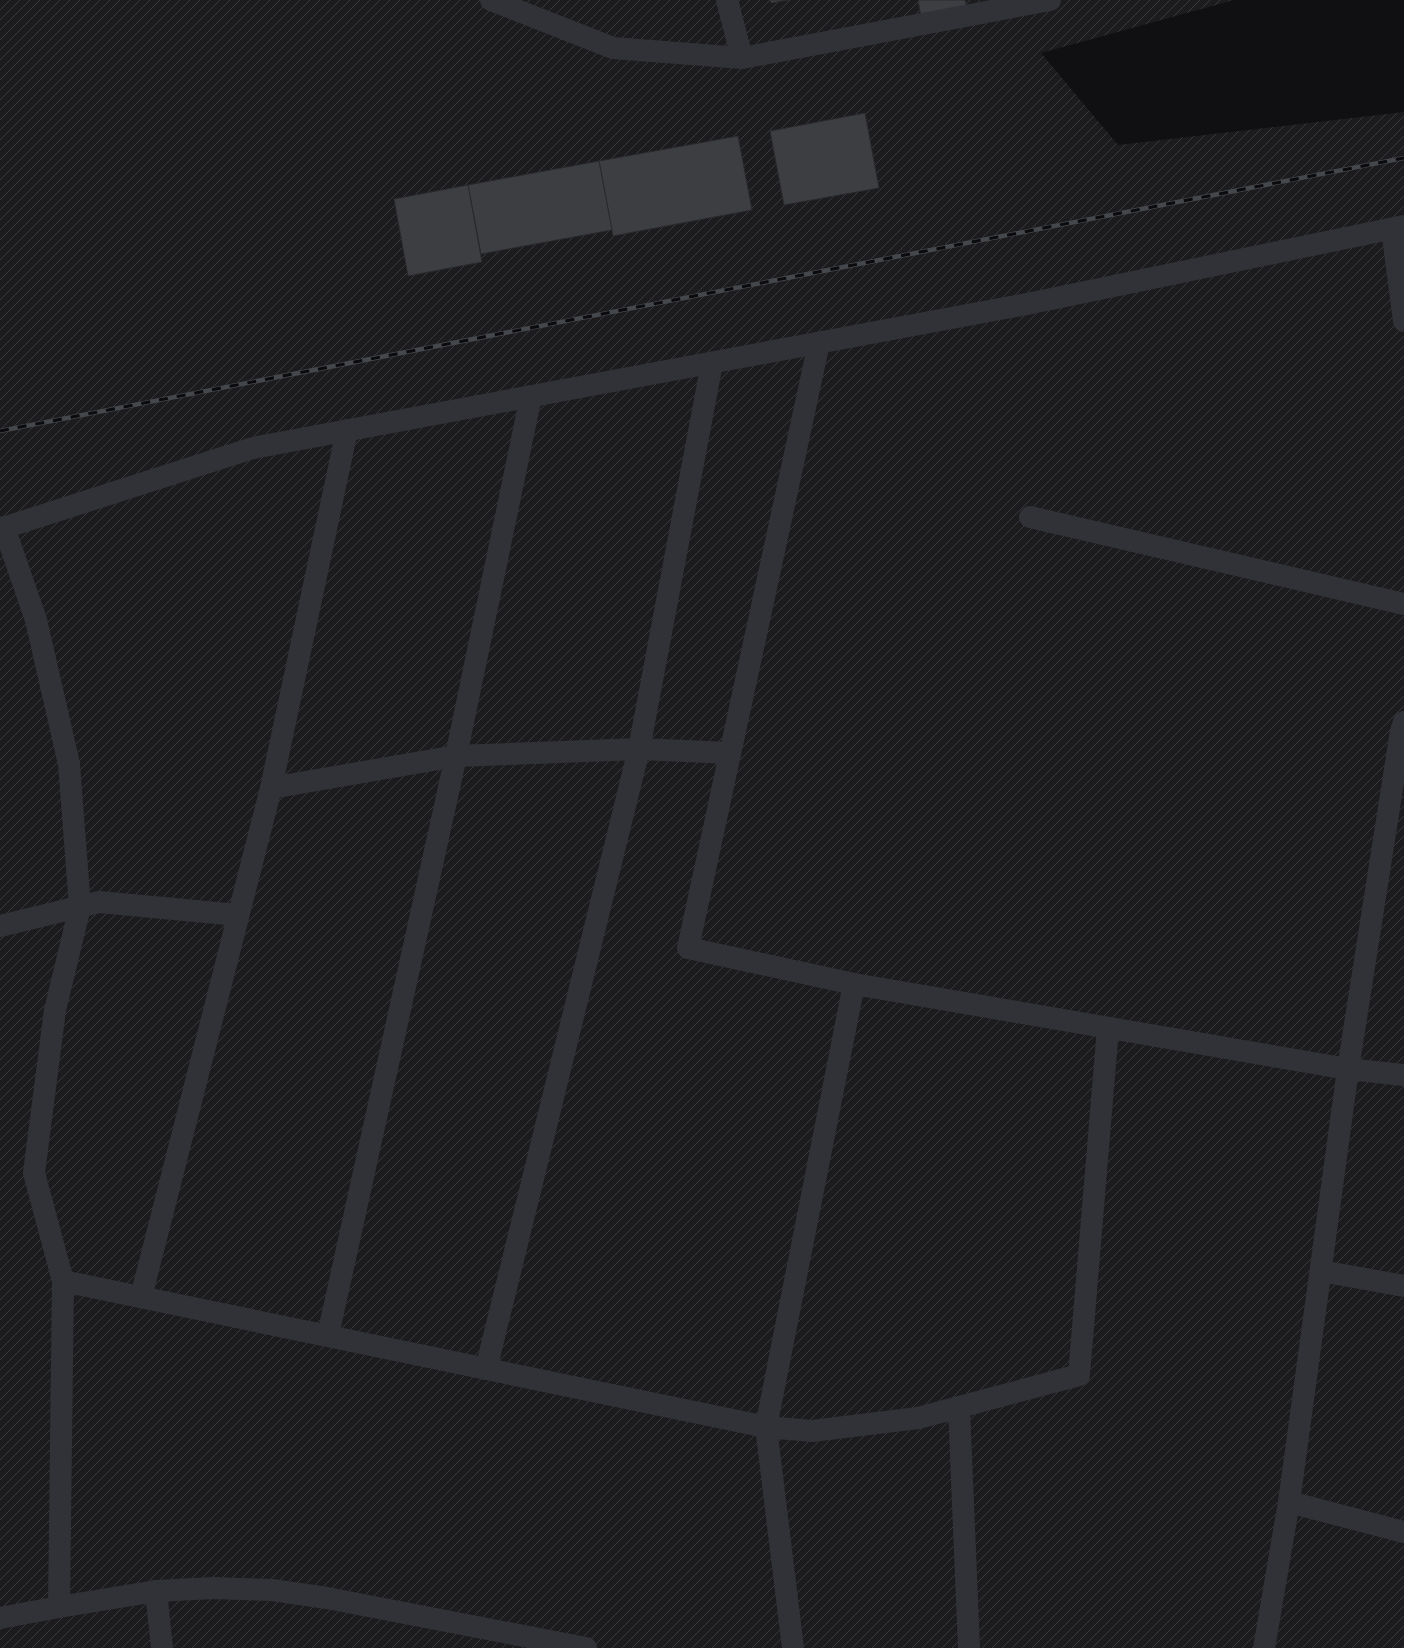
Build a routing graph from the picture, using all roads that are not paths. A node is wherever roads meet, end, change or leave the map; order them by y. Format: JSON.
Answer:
{"nodes":[{"id":1,"x":491,"y":0,"type":"edge"},
{"id":2,"x":727,"y":0,"type":"edge"},
{"id":3,"x":1050,"y":0,"type":"edge"},
{"id":4,"x":742,"y":58,"type":"junction"},
{"id":5,"x":1398,"y":228,"type":"edge"},
{"id":6,"x":1404,"y":321,"type":"edge"},
{"id":7,"x":819,"y":343,"type":"junction"},
{"id":8,"x":712,"y":362,"type":"junction"},
{"id":9,"x":531,"y":396,"type":"junction"},
{"id":10,"x":347,"y":430,"type":"junction"},
{"id":11,"x":1030,"y":517,"type":"dead end"},
{"id":12,"x":2,"y":528,"type":"edge"},
{"id":13,"x":1404,"y":604,"type":"edge"},
{"id":14,"x":1404,"y":722,"type":"edge"},
{"id":15,"x":639,"y":749,"type":"junction"},
{"id":16,"x":730,"y":753,"type":"junction"},
{"id":17,"x":456,"y":756,"type":"junction"},
{"id":18,"x":1400,"y":756,"type":"edge"},
{"id":19,"x":271,"y":788,"type":"junction"},
{"id":20,"x":80,"y":907,"type":"junction"},
{"id":21,"x":238,"y":915,"type":"junction"},
{"id":22,"x":0,"y":926,"type":"edge"},
{"id":23,"x":854,"y":984,"type":"junction"},
{"id":24,"x":1108,"y":1028,"type":"junction"},
{"id":25,"x":1348,"y":1069,"type":"junction"},
{"id":26,"x":1404,"y":1075,"type":"edge"},
{"id":27,"x":1321,"y":1270,"type":"junction"},
{"id":28,"x":63,"y":1281,"type":"junction"},
{"id":29,"x":1404,"y":1286,"type":"edge"},
{"id":30,"x":141,"y":1297,"type":"junction"},
{"id":31,"x":328,"y":1335,"type":"junction"},
{"id":32,"x":486,"y":1369,"type":"junction"},
{"id":33,"x":958,"y":1407,"type":"junction"},
{"id":34,"x":766,"y":1427,"type":"junction"},
{"id":35,"x":1289,"y":1502,"type":"junction"},
{"id":36,"x":1404,"y":1532,"type":"edge"},
{"id":37,"x":156,"y":1591,"type":"junction"},
{"id":38,"x":59,"y":1607,"type":"junction"},
{"id":39,"x":0,"y":1618,"type":"edge"},
{"id":40,"x":162,"y":1648,"type":"edge"},
{"id":41,"x":586,"y":1648,"type":"edge"},
{"id":42,"x":793,"y":1648,"type":"edge"},
{"id":43,"x":969,"y":1648,"type":"edge"},
{"id":44,"x":1264,"y":1648,"type":"edge"}],
"edges":[{"from":1,"to":4,"type":"street"},
{"from":2,"to":4,"type":"street"},
{"from":3,"to":4,"type":"street"},
{"from":5,"to":6,"type":"street"},
{"from":5,"to":7,"type":"street"},
{"from":7,"to":8,"type":"street"},
{"from":7,"to":16,"type":"street"},
{"from":8,"to":9,"type":"street"},
{"from":8,"to":15,"type":"street"},
{"from":9,"to":10,"type":"street"},
{"from":9,"to":17,"type":"street"},
{"from":10,"to":12,"type":"street"},
{"from":10,"to":19,"type":"street"},
{"from":11,"to":13,"type":"street"},
{"from":12,"to":20,"type":"street"},
{"from":14,"to":18,"type":"street"},
{"from":15,"to":16,"type":"street"},
{"from":15,"to":17,"type":"street"},
{"from":15,"to":32,"type":"street"},
{"from":16,"to":23,"type":"street"},
{"from":17,"to":19,"type":"street"},
{"from":17,"to":31,"type":"street"},
{"from":18,"to":25,"type":"street"},
{"from":19,"to":21,"type":"street"},
{"from":20,"to":21,"type":"street"},
{"from":20,"to":22,"type":"street"},
{"from":20,"to":28,"type":"street"},
{"from":21,"to":30,"type":"street"},
{"from":23,"to":24,"type":"street"},
{"from":23,"to":34,"type":"street"},
{"from":24,"to":25,"type":"street"},
{"from":24,"to":33,"type":"street"},
{"from":25,"to":26,"type":"street"},
{"from":25,"to":27,"type":"street"},
{"from":27,"to":29,"type":"street"},
{"from":27,"to":35,"type":"street"},
{"from":28,"to":30,"type":"street"},
{"from":28,"to":38,"type":"street"},
{"from":30,"to":31,"type":"street"},
{"from":31,"to":32,"type":"street"},
{"from":32,"to":34,"type":"street"},
{"from":33,"to":34,"type":"street"},
{"from":33,"to":43,"type":"street"},
{"from":34,"to":42,"type":"street"},
{"from":35,"to":36,"type":"street"},
{"from":35,"to":44,"type":"street"},
{"from":37,"to":38,"type":"street"},
{"from":37,"to":40,"type":"street"},
{"from":37,"to":41,"type":"street"},
{"from":38,"to":39,"type":"street"}]}
